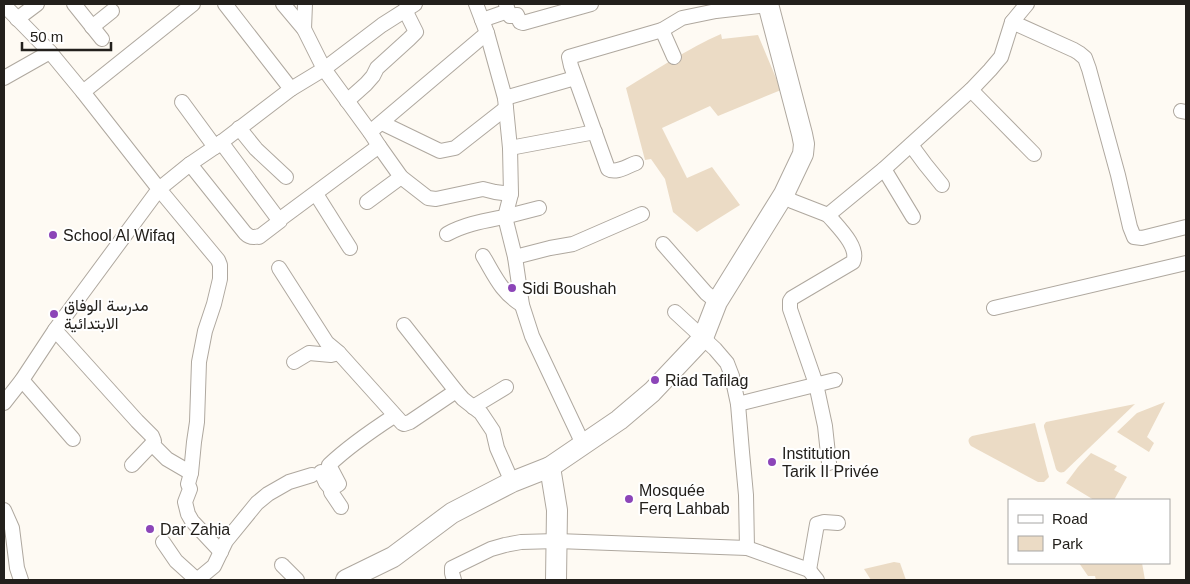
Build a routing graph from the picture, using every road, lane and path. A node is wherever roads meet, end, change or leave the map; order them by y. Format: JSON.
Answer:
{"nodes":[{"id":1,"x":37,"y":4,"type":"edge"},
{"id":2,"x":74,"y":4,"type":"edge"},
{"id":3,"x":193,"y":4,"type":"edge"},
{"id":4,"x":225,"y":4,"type":"edge"},
{"id":5,"x":283,"y":4,"type":"edge"},
{"id":6,"x":305,"y":4,"type":"edge"},
{"id":7,"x":476,"y":4,"type":"edge"},
{"id":8,"x":591,"y":4,"type":"edge"},
{"id":9,"x":768,"y":4,"type":"edge"},
{"id":10,"x":1027,"y":4,"type":"edge"},
{"id":11,"x":4,"y":5,"type":"edge"},
{"id":12,"x":113,"y":6,"type":"edge"},
{"id":13,"x":410,"y":7,"type":"edge"},
{"id":14,"x":507,"y":7,"type":"edge"},
{"id":15,"x":17,"y":19,"type":"junction"},
{"id":16,"x":1012,"y":22,"type":"junction"},
{"id":17,"x":92,"y":26,"type":"junction"},
{"id":18,"x":485,"y":26,"type":"junction"},
{"id":19,"x":304,"y":29,"type":"junction"},
{"id":20,"x":662,"y":30,"type":"junction"},
{"id":21,"x":102,"y":39,"type":"dead end"},
{"id":22,"x":50,"y":52,"type":"junction"},
{"id":23,"x":674,"y":57,"type":"dead end"},
{"id":24,"x":324,"y":69,"type":"junction"},
{"id":25,"x":4,"y":78,"type":"edge"},
{"id":26,"x":575,"y":78,"type":"junction"},
{"id":27,"x":291,"y":89,"type":"junction"},
{"id":28,"x":971,"y":90,"type":"junction"},
{"id":29,"x":84,"y":92,"type":"junction"},
{"id":30,"x":347,"y":101,"type":"junction"},
{"id":31,"x":182,"y":102,"type":"dead end"},
{"id":32,"x":506,"y":103,"type":"junction"},
{"id":33,"x":382,"y":123,"type":"junction"},
{"id":34,"x":239,"y":128,"type":"junction"},
{"id":35,"x":370,"y":132,"type":"junction"},
{"id":36,"x":596,"y":132,"type":"junction"},
{"id":37,"x":218,"y":144,"type":"junction"},
{"id":38,"x":911,"y":144,"type":"junction"},
{"id":39,"x":379,"y":146,"type":"junction"},
{"id":40,"x":510,"y":148,"type":"junction"},
{"id":41,"x":1034,"y":154,"type":"dead end"},
{"id":42,"x":636,"y":163,"type":"dead end"},
{"id":43,"x":190,"y":164,"type":"junction"},
{"id":44,"x":884,"y":169,"type":"junction"},
{"id":45,"x":286,"y":177,"type":"dead end"},
{"id":46,"x":401,"y":177,"type":"junction"},
{"id":47,"x":942,"y":184,"type":"dead end"},
{"id":48,"x":160,"y":189,"type":"junction"},
{"id":49,"x":316,"y":194,"type":"junction"},
{"id":50,"x":511,"y":194,"type":"junction"},
{"id":51,"x":784,"y":194,"type":"junction"},
{"id":52,"x":367,"y":202,"type":"dead end"},
{"id":53,"x":539,"y":208,"type":"dead end"},
{"id":54,"x":642,"y":214,"type":"dead end"},
{"id":55,"x":828,"y":215,"type":"junction"},
{"id":56,"x":506,"y":217,"type":"junction"},
{"id":57,"x":913,"y":217,"type":"dead end"},
{"id":58,"x":279,"y":220,"type":"junction"},
{"id":59,"x":1186,"y":227,"type":"edge"},
{"id":60,"x":447,"y":234,"type":"dead end"},
{"id":61,"x":663,"y":244,"type":"dead end"},
{"id":62,"x":350,"y":248,"type":"dead end"},
{"id":63,"x":483,"y":256,"type":"dead end"},
{"id":64,"x":515,"y":257,"type":"junction"},
{"id":65,"x":1186,"y":263,"type":"edge"},
{"id":66,"x":279,"y":268,"type":"dead end"},
{"id":67,"x":716,"y":302,"type":"junction"},
{"id":68,"x":522,"y":305,"type":"junction"},
{"id":69,"x":994,"y":308,"type":"dead end"},
{"id":70,"x":675,"y":312,"type":"dead end"},
{"id":71,"x":404,"y":324,"type":"dead end"},
{"id":72,"x":55,"y":330,"type":"junction"},
{"id":73,"x":703,"y":338,"type":"junction"},
{"id":74,"x":339,"y":353,"type":"junction"},
{"id":75,"x":294,"y":362,"type":"dead end"},
{"id":76,"x":22,"y":380,"type":"junction"},
{"id":77,"x":835,"y":380,"type":"dead end"},
{"id":78,"x":816,"y":384,"type":"junction"},
{"id":79,"x":506,"y":387,"type":"dead end"},
{"id":80,"x":456,"y":391,"type":"junction"},
{"id":81,"x":4,"y":403,"type":"edge"},
{"id":82,"x":738,"y":404,"type":"junction"},
{"id":83,"x":473,"y":407,"type":"junction"},
{"id":84,"x":394,"y":416,"type":"junction"},
{"id":85,"x":73,"y":439,"type":"dead end"},
{"id":86,"x":152,"y":444,"type":"junction"},
{"id":87,"x":583,"y":444,"type":"junction"},
{"id":88,"x":829,"y":463,"type":"dead end"},
{"id":89,"x":132,"y":465,"type":"dead end"},
{"id":90,"x":550,"y":467,"type":"junction"},
{"id":91,"x":191,"y":474,"type":"junction"},
{"id":92,"x":512,"y":482,"type":"junction"},
{"id":93,"x":332,"y":489,"type":"junction"},
{"id":94,"x":341,"y":507,"type":"dead end"},
{"id":95,"x":4,"y":510,"type":"edge"},
{"id":96,"x":838,"y":524,"type":"dead end"},
{"id":97,"x":8,"y":528,"type":"edge"},
{"id":98,"x":557,"y":541,"type":"junction"},
{"id":99,"x":163,"y":542,"type":"dead end"},
{"id":100,"x":747,"y":548,"type":"junction"},
{"id":101,"x":221,"y":552,"type":"junction"},
{"id":102,"x":282,"y":565,"type":"dead end"},
{"id":103,"x":813,"y":575,"type":"edge"},
{"id":104,"x":21,"y":580,"type":"edge"},
{"id":105,"x":197,"y":580,"type":"edge"},
{"id":106,"x":296,"y":580,"type":"edge"},
{"id":107,"x":346,"y":580,"type":"edge"},
{"id":108,"x":454,"y":580,"type":"edge"},
{"id":109,"x":556,"y":580,"type":"edge"}],
"edges":[{"from":1,"to":15,"type":"street"},
{"from":2,"to":17,"type":"street"},
{"from":3,"to":29,"type":"street"},
{"from":4,"to":27,"type":"street"},
{"from":5,"to":19,"type":"street"},
{"from":6,"to":19,"type":"street"},
{"from":7,"to":18,"type":"street"},
{"from":8,"to":14,"type":"street"},
{"from":9,"to":20,"type":"street"},
{"from":9,"to":51,"type":"street"},
{"from":10,"to":16,"type":"street"},
{"from":11,"to":15,"type":"street"},
{"from":12,"to":17,"type":"street"},
{"from":13,"to":24,"type":"street"},
{"from":13,"to":30,"type":"street"},
{"from":14,"to":18,"type":"street"},
{"from":15,"to":22,"type":"street"},
{"from":16,"to":28,"type":"street"},
{"from":16,"to":59,"type":"street"},
{"from":17,"to":21,"type":"street"},
{"from":18,"to":32,"type":"street"},
{"from":18,"to":33,"type":"street"},
{"from":19,"to":24,"type":"street"},
{"from":20,"to":23,"type":"street"},
{"from":20,"to":26,"type":"street"},
{"from":22,"to":25,"type":"street"},
{"from":22,"to":29,"type":"street"},
{"from":24,"to":27,"type":"street"},
{"from":24,"to":30,"type":"street"},
{"from":26,"to":32,"type":"street"},
{"from":26,"to":36,"type":"street"},
{"from":27,"to":34,"type":"street"},
{"from":28,"to":38,"type":"street"},
{"from":28,"to":41,"type":"street"},
{"from":29,"to":48,"type":"street"},
{"from":30,"to":35,"type":"street"},
{"from":31,"to":37,"type":"street"},
{"from":32,"to":33,"type":"street"},
{"from":32,"to":40,"type":"street"},
{"from":33,"to":35,"type":"street"},
{"from":34,"to":37,"type":"street"},
{"from":34,"to":45,"type":"street"},
{"from":35,"to":39,"type":"street"},
{"from":36,"to":40,"type":"street"},
{"from":36,"to":42,"type":"street"},
{"from":37,"to":43,"type":"street"},
{"from":37,"to":58,"type":"street"},
{"from":38,"to":44,"type":"street"},
{"from":38,"to":47,"type":"street"},
{"from":39,"to":46,"type":"street"},
{"from":39,"to":49,"type":"street"},
{"from":40,"to":50,"type":"street"},
{"from":43,"to":48,"type":"street"},
{"from":43,"to":58,"type":"street"},
{"from":44,"to":55,"type":"street"},
{"from":44,"to":57,"type":"street"},
{"from":46,"to":50,"type":"street"},
{"from":46,"to":52,"type":"street"},
{"from":48,"to":72,"type":"street"},
{"from":48,"to":91,"type":"street"},
{"from":49,"to":58,"type":"street"},
{"from":49,"to":62,"type":"street"},
{"from":50,"to":56,"type":"street"},
{"from":51,"to":55,"type":"street"},
{"from":51,"to":67,"type":"street"},
{"from":53,"to":56,"type":"street"},
{"from":54,"to":64,"type":"street"},
{"from":55,"to":78,"type":"street"},
{"from":56,"to":60,"type":"street"},
{"from":56,"to":64,"type":"street"},
{"from":61,"to":67,"type":"street"},
{"from":63,"to":68,"type":"street"},
{"from":64,"to":68,"type":"street"},
{"from":65,"to":69,"type":"street"},
{"from":66,"to":74,"type":"street"},
{"from":67,"to":73,"type":"street"},
{"from":68,"to":87,"type":"street"},
{"from":70,"to":73,"type":"street"},
{"from":71,"to":80,"type":"street"},
{"from":72,"to":76,"type":"street"},
{"from":72,"to":86,"type":"street"},
{"from":73,"to":82,"type":"street"},
{"from":73,"to":87,"type":"street"},
{"from":74,"to":75,"type":"street"},
{"from":74,"to":84,"type":"street"},
{"from":76,"to":81,"type":"street"},
{"from":76,"to":85,"type":"street"},
{"from":77,"to":78,"type":"street"},
{"from":78,"to":82,"type":"street"},
{"from":78,"to":88,"type":"street"},
{"from":79,"to":83,"type":"street"},
{"from":80,"to":83,"type":"street"},
{"from":80,"to":84,"type":"street"},
{"from":82,"to":100,"type":"street"},
{"from":83,"to":92,"type":"street"},
{"from":84,"to":93,"type":"street"},
{"from":86,"to":89,"type":"street"},
{"from":86,"to":91,"type":"street"},
{"from":87,"to":90,"type":"street"},
{"from":90,"to":92,"type":"street"},
{"from":90,"to":98,"type":"street"},
{"from":91,"to":101,"type":"street"},
{"from":92,"to":107,"type":"street"},
{"from":93,"to":94,"type":"street"},
{"from":93,"to":101,"type":"street"},
{"from":95,"to":97,"type":"street"},
{"from":96,"to":103,"type":"street"},
{"from":97,"to":104,"type":"street"},
{"from":98,"to":100,"type":"street"},
{"from":98,"to":108,"type":"street"},
{"from":98,"to":109,"type":"street"},
{"from":99,"to":105,"type":"street"},
{"from":100,"to":103,"type":"street"},
{"from":101,"to":105,"type":"street"},
{"from":102,"to":106,"type":"street"}]}
